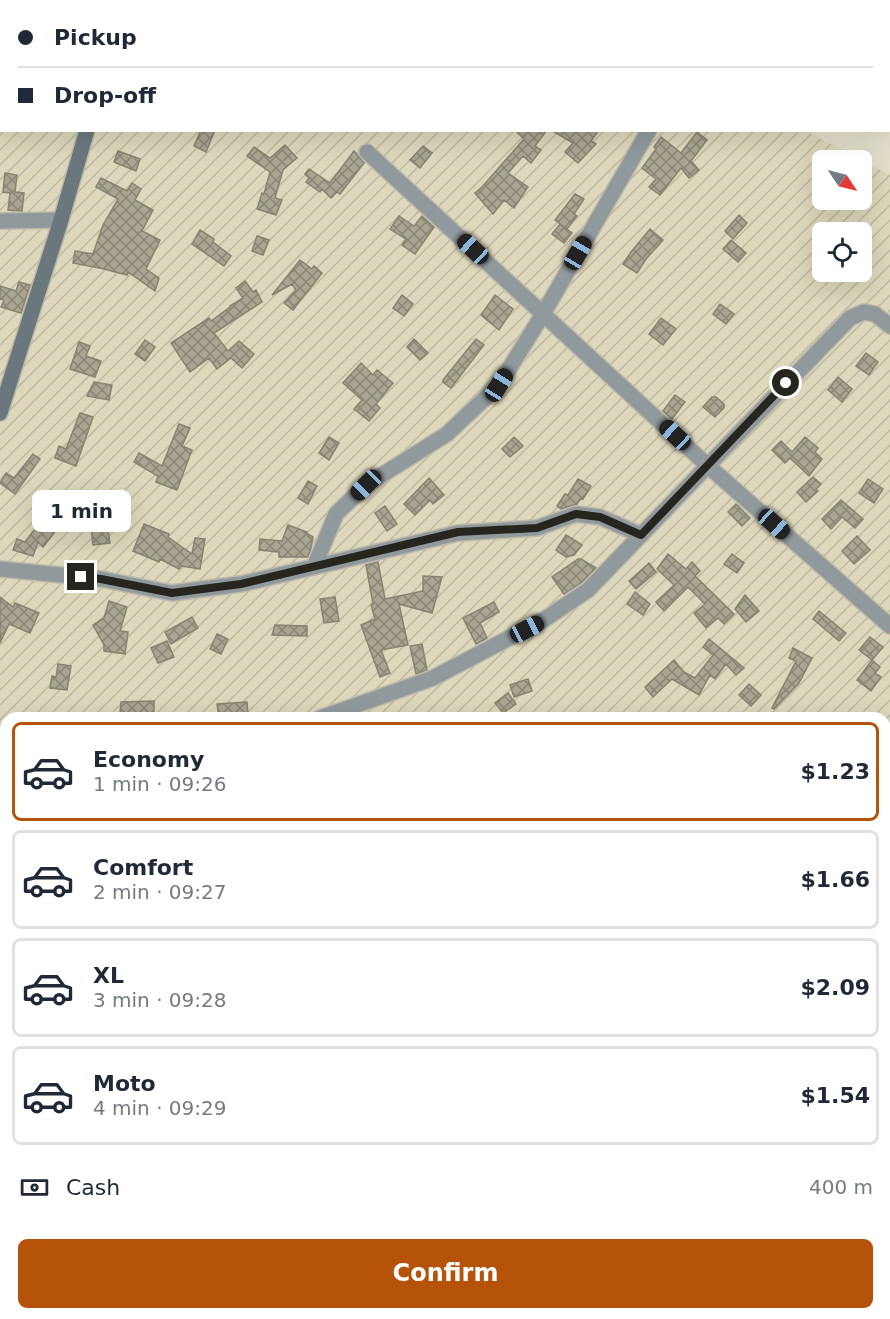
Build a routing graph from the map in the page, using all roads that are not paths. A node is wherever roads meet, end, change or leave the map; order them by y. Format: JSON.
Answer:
{"nodes":[{"id":1,"x":86,"y":132,"type":"edge"},
{"id":2,"x":648,"y":132,"type":"edge"},
{"id":3,"x":368,"y":152,"type":"dead end"},
{"id":4,"x":61,"y":219,"type":"junction"},
{"id":5,"x":0,"y":221,"type":"edge"},
{"id":6,"x":543,"y":314,"type":"junction"},
{"id":7,"x":890,"y":326,"type":"edge"},
{"id":8,"x":0,"y":413,"type":"edge"},
{"id":9,"x":707,"y":465,"type":"junction"},
{"id":10,"x":641,"y":535,"type":"junction"},
{"id":11,"x":314,"y":567,"type":"junction"},
{"id":12,"x":0,"y":569,"type":"edge"},
{"id":13,"x":890,"y":626,"type":"edge"},
{"id":14,"x":337,"y":712,"type":"edge"}],
"edges":[{"from":1,"to":4,"type":"street"},
{"from":2,"to":6,"type":"street"},
{"from":3,"to":6,"type":"street"},
{"from":4,"to":5,"type":"street"},
{"from":4,"to":8,"type":"street"},
{"from":6,"to":9,"type":"street"},
{"from":6,"to":11,"type":"street"},
{"from":7,"to":9,"type":"street"},
{"from":9,"to":10,"type":"street"},
{"from":9,"to":13,"type":"street"},
{"from":10,"to":11,"type":"street"},
{"from":10,"to":14,"type":"street"},
{"from":11,"to":12,"type":"street"}]}
